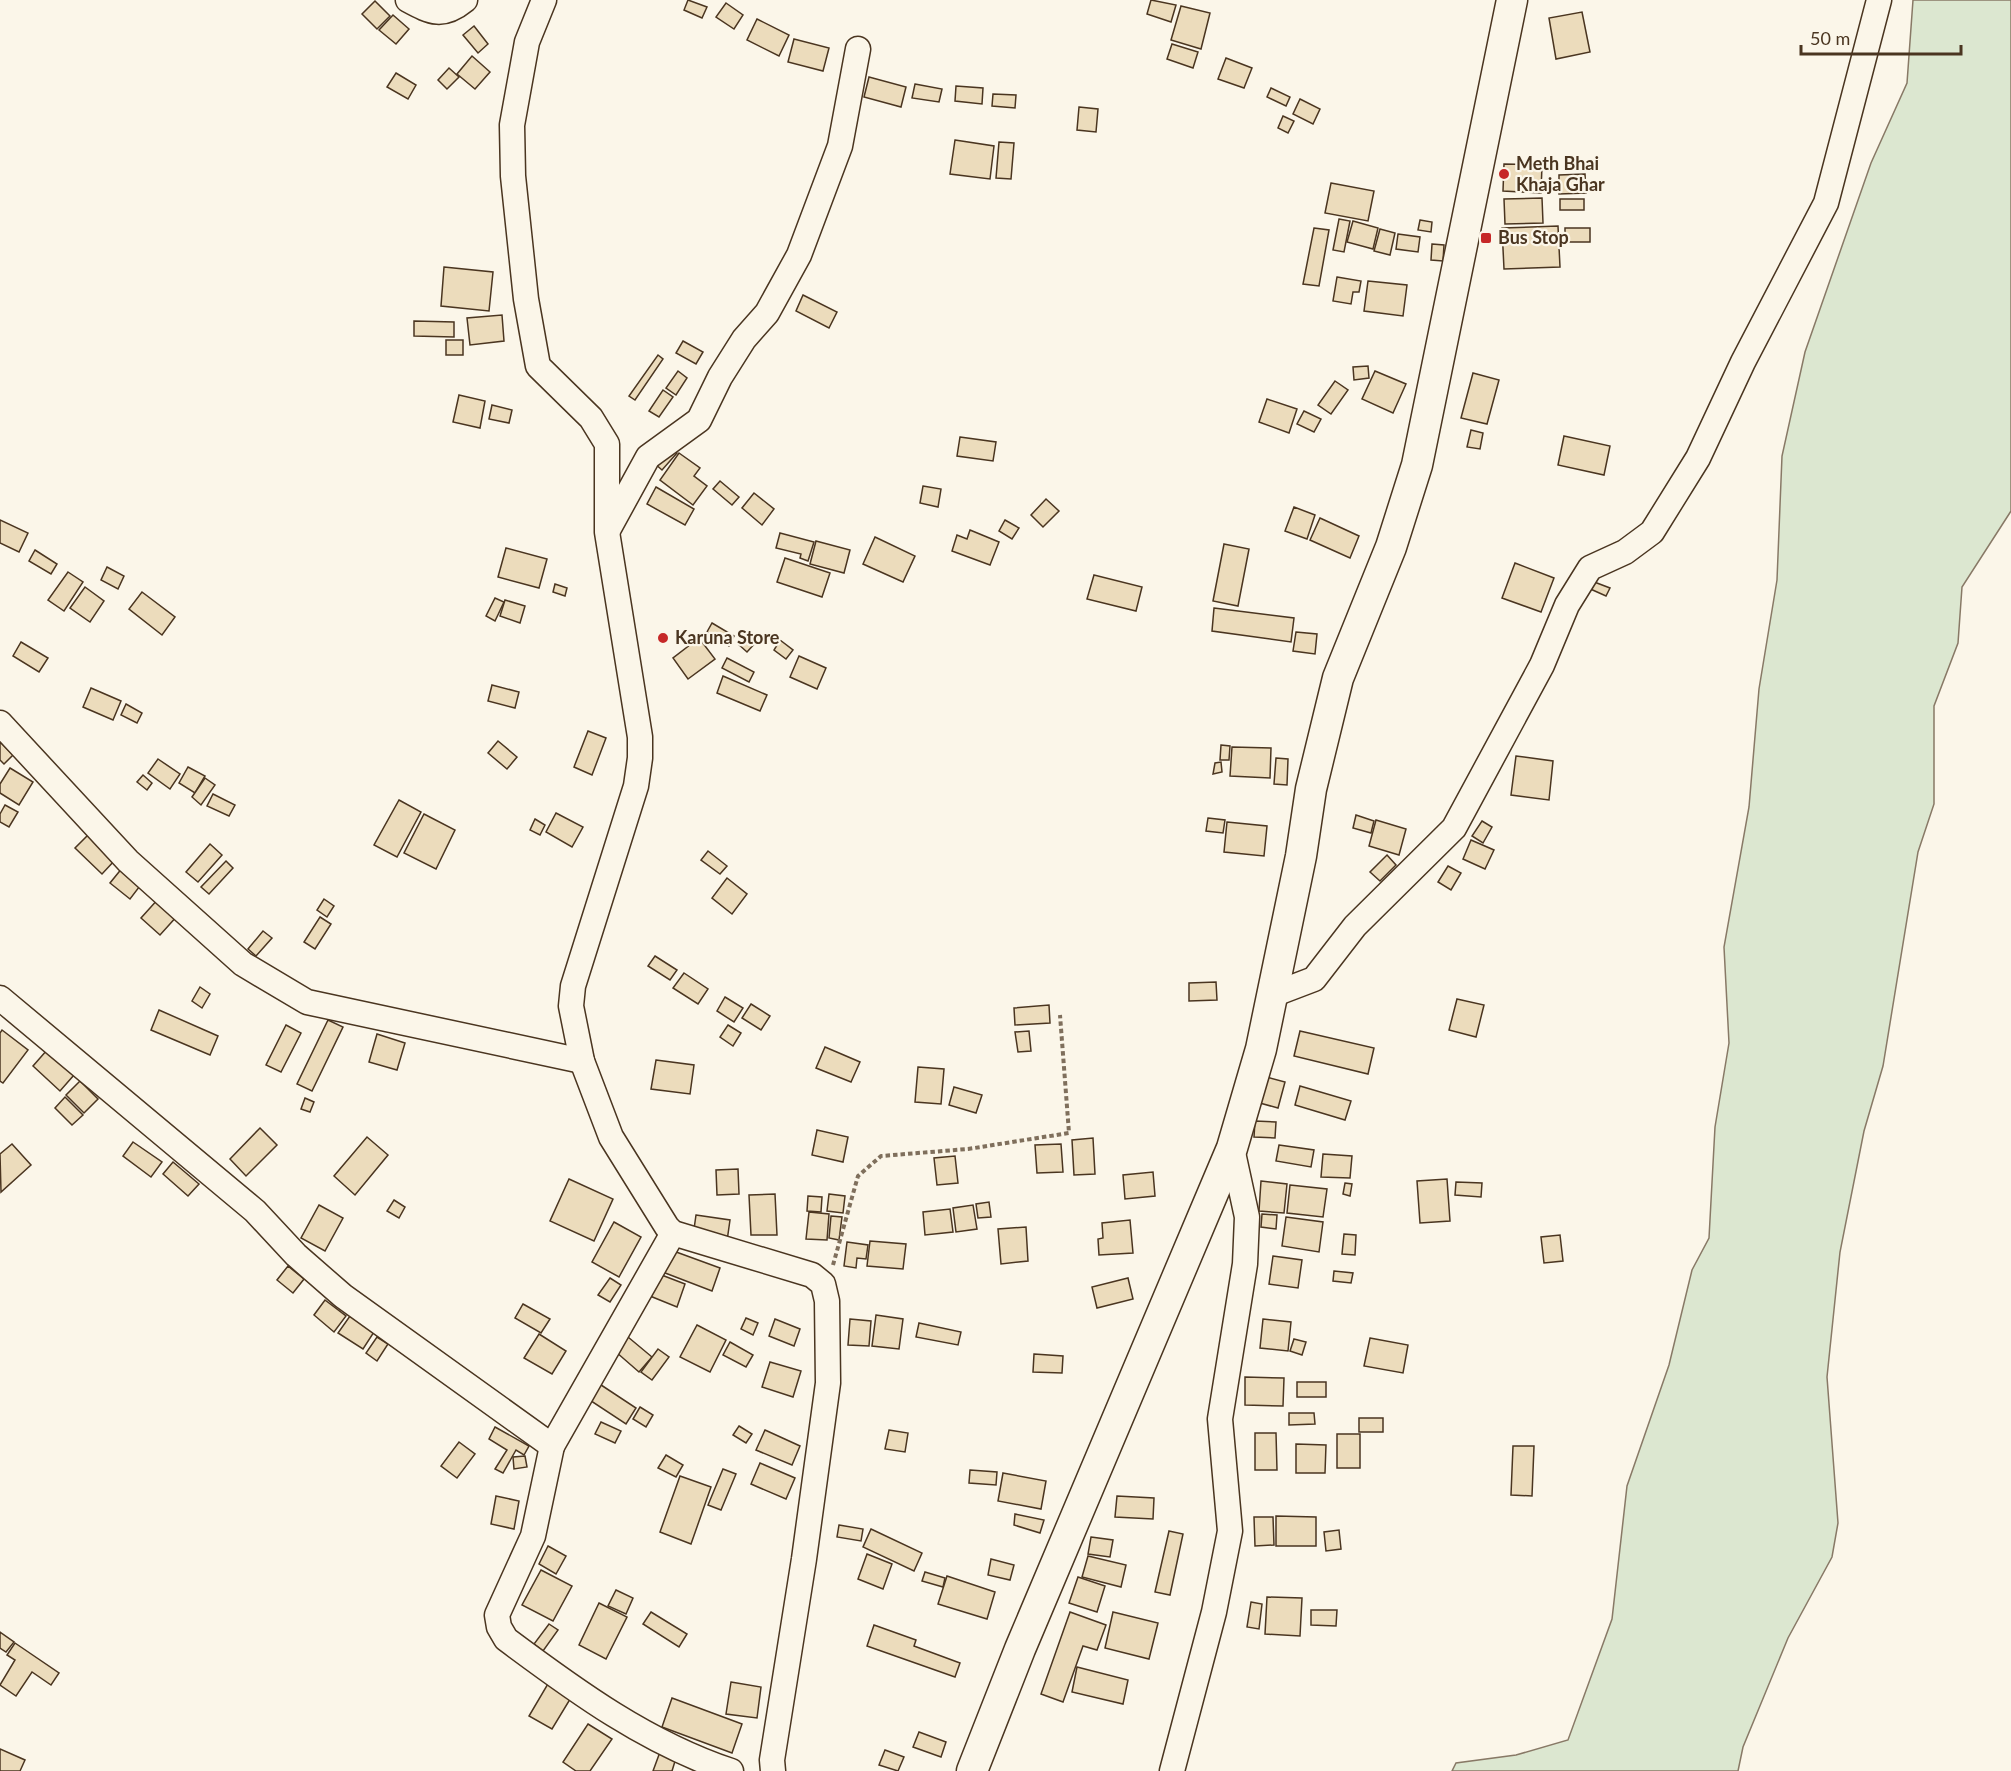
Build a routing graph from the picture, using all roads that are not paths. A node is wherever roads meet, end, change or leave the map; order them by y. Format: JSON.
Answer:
{"nodes":[{"id":1,"x":408,"y":0,"type":"edge"},
{"id":2,"x":465,"y":0,"type":"edge"},
{"id":3,"x":544,"y":0,"type":"edge"},
{"id":4,"x":1512,"y":0,"type":"edge"},
{"id":5,"x":1879,"y":0,"type":"edge"},
{"id":6,"x":858,"y":49,"type":"dead end"},
{"id":7,"x":607,"y":532,"type":"junction"},
{"id":8,"x":0,"y":723,"type":"edge"},
{"id":9,"x":1272,"y":995,"type":"junction"},
{"id":10,"x":0,"y":998,"type":"edge"},
{"id":11,"x":582,"y":1061,"type":"junction"},
{"id":12,"x":1232,"y":1148,"type":"junction"},
{"id":13,"x":673,"y":1233,"type":"junction"},
{"id":14,"x":552,"y":1446,"type":"junction"},
{"id":15,"x":731,"y":1771,"type":"edge"},
{"id":16,"x":773,"y":1771,"type":"edge"},
{"id":17,"x":972,"y":1771,"type":"edge"},
{"id":18,"x":1172,"y":1771,"type":"edge"}],
"edges":[{"from":1,"to":2,"type":"street"},
{"from":3,"to":7,"type":"street"},
{"from":4,"to":9,"type":"main road"},
{"from":5,"to":9,"type":"street"},
{"from":6,"to":7,"type":"street"},
{"from":7,"to":11,"type":"street"},
{"from":8,"to":11,"type":"street"},
{"from":9,"to":12,"type":"main road"},
{"from":10,"to":14,"type":"street"},
{"from":11,"to":13,"type":"street"},
{"from":12,"to":17,"type":"main road"},
{"from":12,"to":18,"type":"street"},
{"from":13,"to":14,"type":"street"},
{"from":13,"to":16,"type":"street"},
{"from":14,"to":15,"type":"street"}]}
